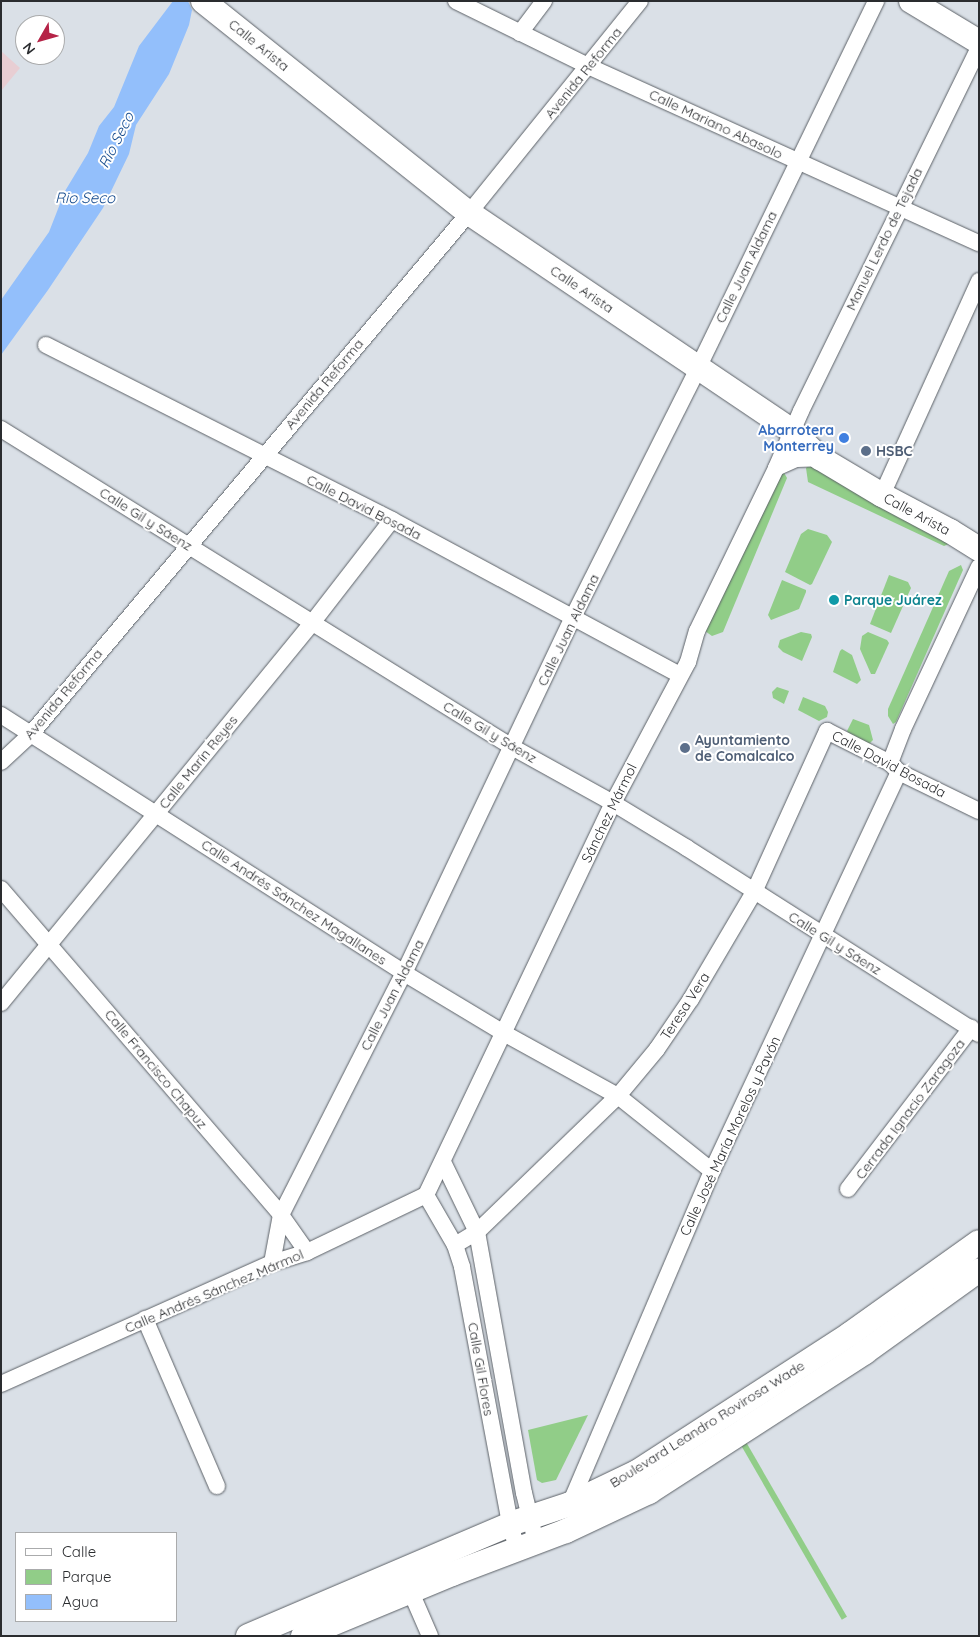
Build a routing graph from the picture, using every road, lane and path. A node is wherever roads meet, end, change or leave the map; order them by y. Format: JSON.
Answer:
{"nodes":[{"id":1,"x":203,"y":1,"type":"edge"},
{"id":2,"x":456,"y":1,"type":"edge"},
{"id":3,"x":544,"y":1,"type":"edge"},
{"id":4,"x":640,"y":1,"type":"edge"},
{"id":5,"x":876,"y":1,"type":"edge"},
{"id":6,"x":911,"y":1,"type":"edge"},
{"id":7,"x":520,"y":33,"type":"junction"},
{"id":8,"x":979,"y":42,"type":"edge"},
{"id":9,"x":979,"y":47,"type":"edge"},
{"id":10,"x":588,"y":66,"type":"junction"},
{"id":11,"x":797,"y":161,"type":"junction"},
{"id":12,"x":899,"y":208,"type":"junction"},
{"id":13,"x":469,"y":212,"type":"junction"},
{"id":14,"x":979,"y":243,"type":"edge"},
{"id":15,"x":979,"y":280,"type":"edge"},
{"id":16,"x":46,"y":345,"type":"dead end"},
{"id":17,"x":698,"y":368,"type":"junction"},
{"id":18,"x":1,"y":429,"type":"edge"},
{"id":19,"x":792,"y":431,"type":"junction"},
{"id":20,"x":264,"y":456,"type":"junction"},
{"id":21,"x":820,"y":458,"type":"junction"},
{"id":22,"x":776,"y":468,"type":"junction"},
{"id":23,"x":882,"y":495,"type":"junction"},
{"id":24,"x":392,"y":520,"type":"junction"},
{"id":25,"x":188,"y":545,"type":"junction"},
{"id":26,"x":979,"y":549,"type":"edge"},
{"id":27,"x":979,"y":567,"type":"edge"},
{"id":28,"x":572,"y":619,"type":"junction"},
{"id":29,"x":312,"y":623,"type":"junction"},
{"id":30,"x":680,"y":675,"type":"junction"},
{"id":31,"x":1,"y":715,"type":"edge"},
{"id":32,"x":826,"y":732,"type":"joint"},
{"id":33,"x":31,"y":734,"type":"junction"},
{"id":34,"x":512,"y":747,"type":"junction"},
{"id":35,"x":1,"y":762,"type":"edge"},
{"id":36,"x":894,"y":768,"type":"junction"},
{"id":37,"x":613,"y":803,"type":"junction"},
{"id":38,"x":979,"y":811,"type":"edge"},
{"id":39,"x":156,"y":813,"type":"junction"},
{"id":40,"x":1,"y":889,"type":"edge"},
{"id":41,"x":754,"y":892,"type":"junction"},
{"id":42,"x":824,"y":936,"type":"junction"},
{"id":43,"x":50,"y":945,"type":"junction"},
{"id":44,"x":404,"y":973,"type":"junction"},
{"id":45,"x":1,"y":1003,"type":"edge"},
{"id":46,"x":975,"y":1031,"type":"edge"},
{"id":47,"x":502,"y":1032,"type":"junction"},
{"id":48,"x":618,"y":1096,"type":"junction"},
{"id":49,"x":443,"y":1162,"type":"junction"},
{"id":50,"x":712,"y":1171,"type":"junction"},
{"id":51,"x":848,"y":1189,"type":"dead end"},
{"id":52,"x":426,"y":1195,"type":"junction"},
{"id":53,"x":281,"y":1215,"type":"junction"},
{"id":54,"x":477,"y":1232,"type":"junction"},
{"id":55,"x":979,"y":1242,"type":"edge"},
{"id":56,"x":455,"y":1245,"type":"junction"},
{"id":57,"x":307,"y":1252,"type":"junction"},
{"id":58,"x":272,"y":1263,"type":"junction"},
{"id":59,"x":979,"y":1270,"type":"edge"},
{"id":60,"x":145,"y":1319,"type":"junction"},
{"id":61,"x":1,"y":1384,"type":"edge"},
{"id":62,"x":217,"y":1486,"type":"dead end"},
{"id":63,"x":570,"y":1504,"type":"junction"},
{"id":64,"x":520,"y":1521,"type":"junction"},
{"id":65,"x":526,"y":1546,"type":"junction"},
{"id":66,"x":402,"y":1569,"type":"junction"},
{"id":67,"x":411,"y":1592,"type":"junction"},
{"id":68,"x":290,"y":1627,"type":"edge"},
{"id":69,"x":248,"y":1636,"type":"edge"},
{"id":70,"x":303,"y":1636,"type":"edge"},
{"id":71,"x":430,"y":1636,"type":"edge"}],
"edges":[{"from":1,"to":13,"type":"main road","name":"Calle Arista"},
{"from":2,"to":7,"type":"street","name":"Calle Mariano Abasolo"},
{"from":3,"to":7,"type":"street"},
{"from":4,"to":10,"type":"street","name":"Avenida Reforma"},
{"from":5,"to":11,"type":"street","name":"Calle Juan Aldama"},
{"from":6,"to":8,"type":"main road"},
{"from":7,"to":10,"type":"street","name":"Calle Mariano Abasolo"},
{"from":9,"to":12,"type":"street","name":"Manuel Lerdo de Tejada"},
{"from":10,"to":11,"type":"street","name":"Calle Mariano Abasolo"},
{"from":10,"to":13,"type":"street","name":"Avenida Reforma"},
{"from":11,"to":12,"type":"street","name":"Calle Mariano Abasolo"},
{"from":11,"to":17,"type":"street","name":"Calle Juan Aldama"},
{"from":12,"to":14,"type":"street","name":"Calle Mariano Abasolo"},
{"from":12,"to":19,"type":"street","name":"Manuel Lerdo de Tejada"},
{"from":13,"to":17,"type":"main road","name":"Calle Arista"},
{"from":13,"to":20,"type":"street","name":"Avenida Reforma"},
{"from":15,"to":23,"type":"street"},
{"from":16,"to":20,"type":"street","name":"Calle David Bosada"},
{"from":17,"to":19,"type":"main road","name":"Calle Arista"},
{"from":17,"to":28,"type":"street","name":"Calle Juan Aldama"},
{"from":18,"to":25,"type":"street","name":"Calle Gil y Sáenz"},
{"from":19,"to":21,"type":"main road","name":"Calle Arista"},
{"from":19,"to":22,"type":"street","name":"Sánchez Mármol"},
{"from":20,"to":24,"type":"street","name":"Calle David Bosada"},
{"from":20,"to":25,"type":"street","name":"Avenida Reforma"},
{"from":21,"to":22,"type":"street"},
{"from":21,"to":23,"type":"main road","name":"Calle Arista"},
{"from":22,"to":30,"type":"street","name":"Sánchez Mármol"},
{"from":23,"to":26,"type":"main road","name":"Calle Arista"},
{"from":24,"to":28,"type":"street","name":"Calle David Bosada"},
{"from":24,"to":29,"type":"street","name":"Calle Marín Reyes"},
{"from":25,"to":29,"type":"street","name":"Calle Gil y Sáenz"},
{"from":25,"to":33,"type":"street","name":"Avenida Reforma"},
{"from":27,"to":36,"type":"street","name":"Calle José María Morelos y Pavón"},
{"from":28,"to":30,"type":"street","name":"Calle David Bosada"},
{"from":28,"to":34,"type":"street","name":"Calle Juan Aldama"},
{"from":29,"to":34,"type":"street","name":"Calle Gil y Sáenz"},
{"from":29,"to":39,"type":"street","name":"Calle Marín Reyes"},
{"from":30,"to":37,"type":"street","name":"Sánchez Mármol"},
{"from":31,"to":33,"type":"street","name":"Calle Andrés Sánchez Magallanes"},
{"from":32,"to":36,"type":"street","name":"Calle David Bosada"},
{"from":32,"to":41,"type":"street","name":"Teresa Vera"},
{"from":33,"to":35,"type":"street","name":"Avenida Reforma"},
{"from":33,"to":39,"type":"street","name":"Calle Andrés Sánchez Magallanes"},
{"from":34,"to":37,"type":"street","name":"Calle Gil y Sáenz"},
{"from":34,"to":44,"type":"street","name":"Calle Juan Aldama"},
{"from":36,"to":38,"type":"street","name":"Calle David Bosada"},
{"from":36,"to":42,"type":"street","name":"Calle José María Morelos y Pavón"},
{"from":37,"to":41,"type":"street","name":"Calle Gil y Sáenz"},
{"from":37,"to":47,"type":"street","name":"Sánchez Mármol"},
{"from":39,"to":43,"type":"street","name":"Calle Marín Reyes"},
{"from":39,"to":44,"type":"street","name":"Calle Andrés Sánchez Magallanes"},
{"from":40,"to":43,"type":"street","name":"Calle Francisco Chapuz"},
{"from":41,"to":42,"type":"street","name":"Calle Gil y Sáenz"},
{"from":41,"to":48,"type":"street","name":"Teresa Vera"},
{"from":42,"to":46,"type":"street","name":"Calle Gil y Sáenz"},
{"from":42,"to":50,"type":"street","name":"Calle José María Morelos y Pavón"},
{"from":43,"to":45,"type":"street","name":"Calle Marín Reyes"},
{"from":43,"to":53,"type":"street","name":"Calle Francisco Chapuz"},
{"from":44,"to":47,"type":"street","name":"Calle Andrés Sánchez Magallanes"},
{"from":44,"to":53,"type":"street","name":"Calle Juan Aldama"},
{"from":46,"to":51,"type":"street","name":"Cerrada Ignacio Zaragoza"},
{"from":47,"to":48,"type":"street","name":"Calle Andrés Sánchez Magallanes"},
{"from":47,"to":49,"type":"street","name":"Sánchez Mármol"},
{"from":48,"to":50,"type":"street","name":"Calle Andrés Sánchez Magallanes"},
{"from":48,"to":54,"type":"street","name":"Teresa Vera"},
{"from":49,"to":52,"type":"street","name":"Sánchez Mármol"},
{"from":49,"to":54,"type":"street"},
{"from":50,"to":63,"type":"street","name":"Calle José María Morelos y Pavón"},
{"from":52,"to":56,"type":"street","name":"Calle Gil Flores"},
{"from":52,"to":57,"type":"street","name":"Calle Andrés Sánchez Mármol"},
{"from":53,"to":57,"type":"street","name":"Calle Francisco Chapuz"},
{"from":53,"to":58,"type":"street","name":"Calle Juan Aldama"},
{"from":54,"to":56,"type":"street","name":"Teresa Vera"},
{"from":54,"to":64,"type":"street"},
{"from":55,"to":63,"type":"main road","name":"Boulevard Leandro Rovirosa Wade"},
{"from":56,"to":64,"type":"street","name":"Calle Gil Flores"},
{"from":57,"to":58,"type":"street","name":"Calle Andrés Sánchez Mármol"},
{"from":58,"to":60,"type":"street","name":"Calle Andrés Sánchez Mármol"},
{"from":59,"to":65,"type":"main road","name":"Boulevard Leandro Rovirosa Wade"},
{"from":60,"to":61,"type":"street","name":"Calle Andrés Sánchez Mármol"},
{"from":60,"to":62,"type":"street"},
{"from":63,"to":64,"type":"main road","name":"Boulevard Leandro Rovirosa Wade"},
{"from":64,"to":65,"type":"street","name":"Calle Gil Flores"},
{"from":64,"to":66,"type":"main road","name":"Boulevard Leandro Rovirosa Wade"},
{"from":65,"to":67,"type":"main road","name":"Boulevard Leandro Rovirosa Wade"},
{"from":66,"to":67,"type":"street"},
{"from":66,"to":68,"type":"main road","name":"Boulevard Leandro Rovirosa Wade"},
{"from":67,"to":70,"type":"main road","name":"Boulevard Leandro Rovirosa Wade"},
{"from":67,"to":71,"type":"street"},
{"from":68,"to":69,"type":"main road","name":"Boulevard Leandro Rovirosa Wade"}]}
